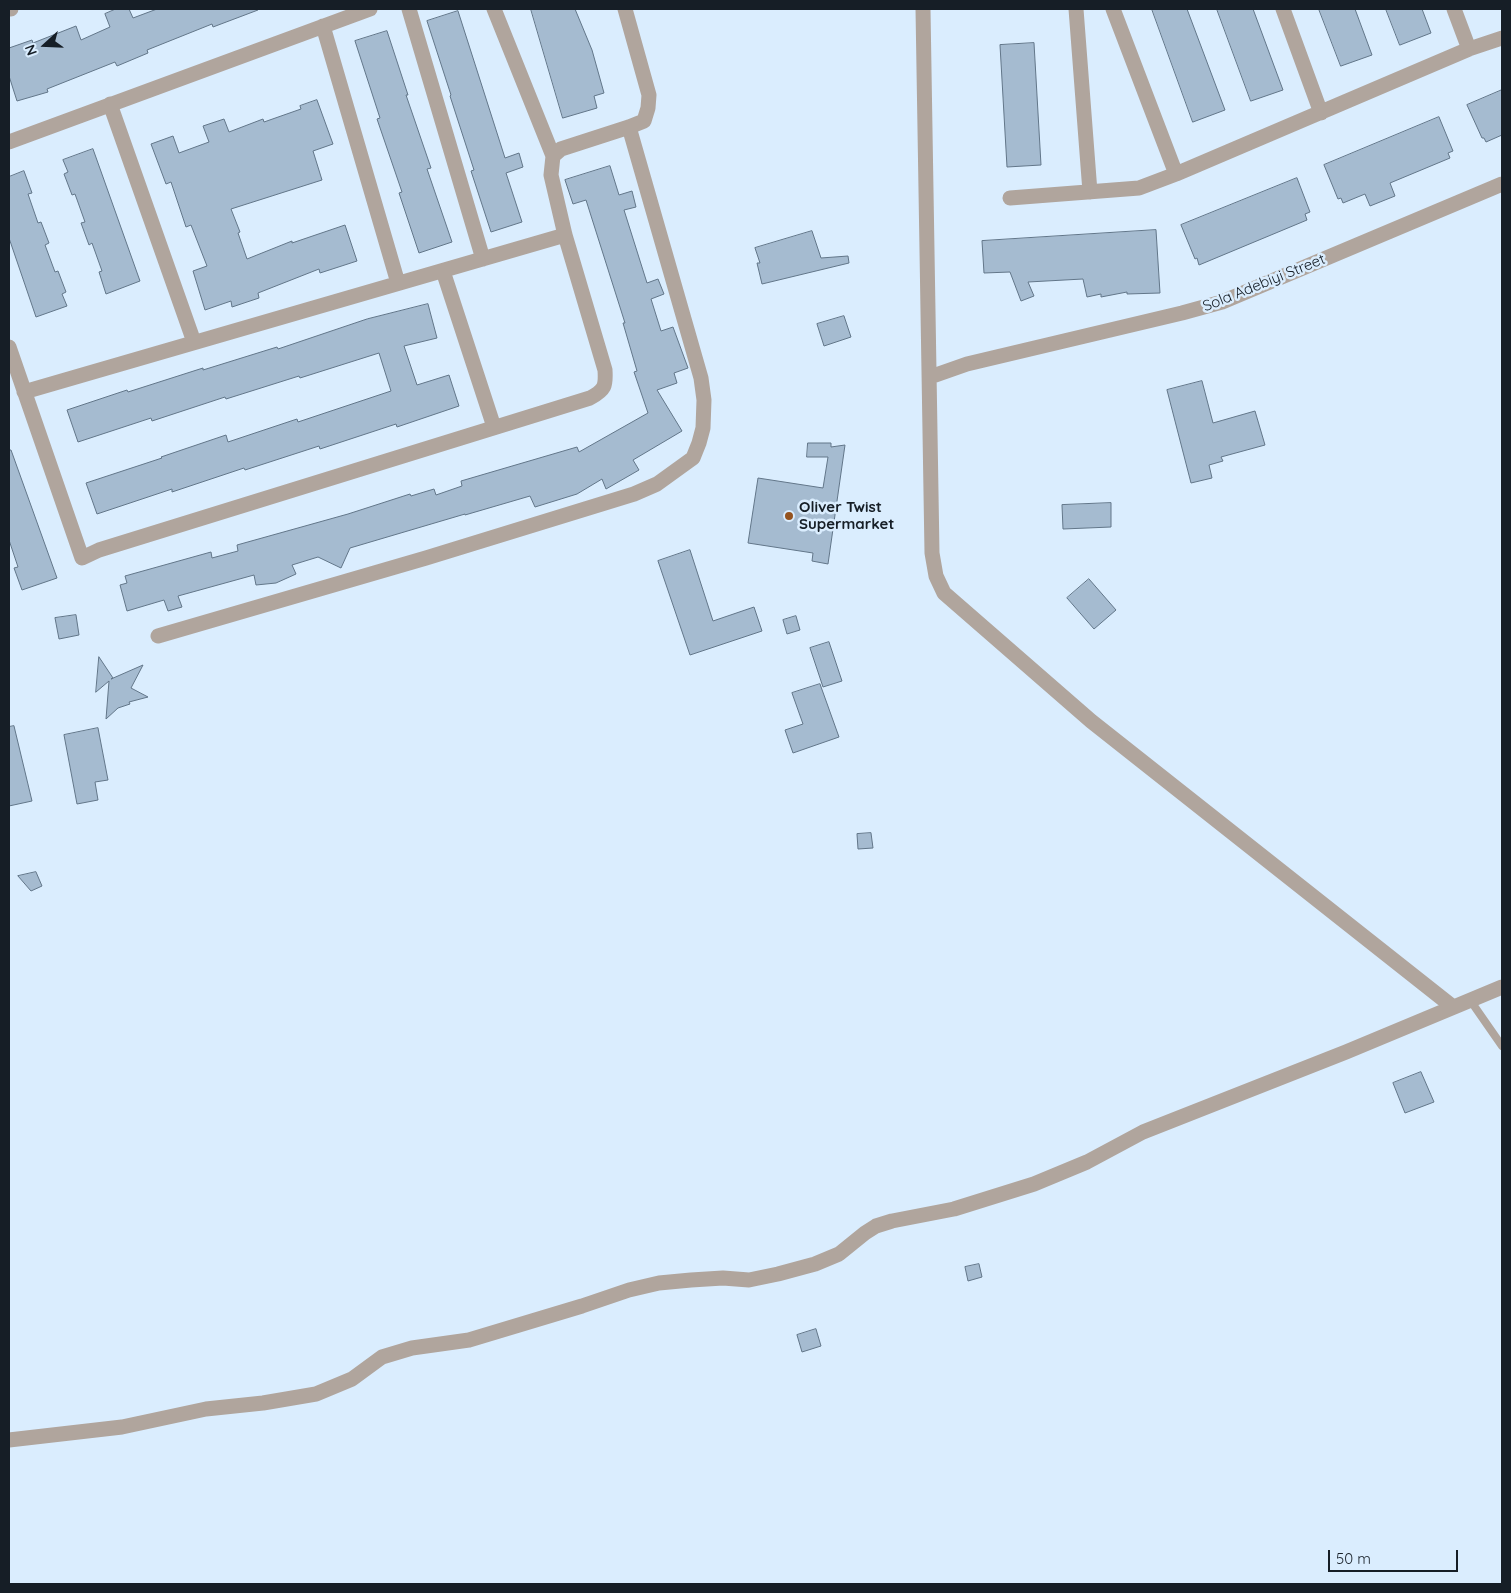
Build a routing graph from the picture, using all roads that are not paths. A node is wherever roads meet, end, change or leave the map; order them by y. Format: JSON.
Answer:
{"nodes":[{"id":1,"x":370,"y":9,"type":"edge"},
{"id":2,"x":409,"y":9,"type":"edge"},
{"id":3,"x":494,"y":9,"type":"edge"},
{"id":4,"x":625,"y":9,"type":"edge"},
{"id":5,"x":923,"y":9,"type":"edge"},
{"id":6,"x":1076,"y":9,"type":"edge"},
{"id":7,"x":1113,"y":9,"type":"edge"},
{"id":8,"x":1284,"y":9,"type":"edge"},
{"id":9,"x":1454,"y":9,"type":"edge"},
{"id":10,"x":322,"y":26,"type":"junction"},
{"id":11,"x":1502,"y":38,"type":"edge"},
{"id":12,"x":1469,"y":50,"type":"junction"},
{"id":13,"x":110,"y":104,"type":"junction"},
{"id":14,"x":1321,"y":113,"type":"junction"},
{"id":15,"x":630,"y":127,"type":"junction"},
{"id":16,"x":9,"y":142,"type":"edge"},
{"id":17,"x":553,"y":156,"type":"junction"},
{"id":18,"x":1176,"y":174,"type":"junction"},
{"id":19,"x":1502,"y":184,"type":"edge"},
{"id":20,"x":1090,"y":192,"type":"junction"},
{"id":21,"x":1010,"y":198,"type":"dead end"},
{"id":22,"x":565,"y":235,"type":"junction"},
{"id":23,"x":483,"y":259,"type":"junction"},
{"id":24,"x":443,"y":271,"type":"junction"},
{"id":25,"x":398,"y":283,"type":"junction"},
{"id":26,"x":194,"y":342,"type":"junction"},
{"id":27,"x":9,"y":347,"type":"edge"},
{"id":28,"x":930,"y":377,"type":"junction"},
{"id":29,"x":24,"y":392,"type":"junction"},
{"id":30,"x":494,"y":427,"type":"junction"},
{"id":31,"x":158,"y":636,"type":"dead end"},
{"id":32,"x":1502,"y":987,"type":"edge"},
{"id":33,"x":1470,"y":1000,"type":"junction"},
{"id":34,"x":1453,"y":1007,"type":"junction"},
{"id":35,"x":1502,"y":1046,"type":"edge"},
{"id":36,"x":9,"y":1440,"type":"edge"}],
"edges":[{"from":1,"to":10,"type":"street"},
{"from":2,"to":23,"type":"street"},
{"from":3,"to":17,"type":"street"},
{"from":4,"to":15,"type":"street"},
{"from":5,"to":28,"type":"street"},
{"from":6,"to":20,"type":"street"},
{"from":7,"to":18,"type":"street"},
{"from":8,"to":14,"type":"street"},
{"from":9,"to":12,"type":"street"},
{"from":10,"to":13,"type":"street"},
{"from":10,"to":25,"type":"street"},
{"from":11,"to":12,"type":"street"},
{"from":12,"to":14,"type":"street"},
{"from":13,"to":16,"type":"street"},
{"from":13,"to":26,"type":"street"},
{"from":14,"to":18,"type":"street"},
{"from":15,"to":17,"type":"street"},
{"from":15,"to":31,"type":"street"},
{"from":17,"to":22,"type":"street"},
{"from":18,"to":20,"type":"street"},
{"from":19,"to":28,"type":"street","name":"Sola Adebiyi Street"},
{"from":20,"to":21,"type":"street"},
{"from":22,"to":23,"type":"street"},
{"from":22,"to":30,"type":"street"},
{"from":23,"to":24,"type":"street"},
{"from":24,"to":25,"type":"street"},
{"from":24,"to":30,"type":"street"},
{"from":25,"to":26,"type":"street"},
{"from":26,"to":29,"type":"street"},
{"from":27,"to":29,"type":"street"},
{"from":28,"to":34,"type":"street"},
{"from":29,"to":30,"type":"street"},
{"from":32,"to":33,"type":"street"},
{"from":33,"to":34,"type":"street"},
{"from":33,"to":35,"type":"lane"},
{"from":34,"to":36,"type":"street"}]}
